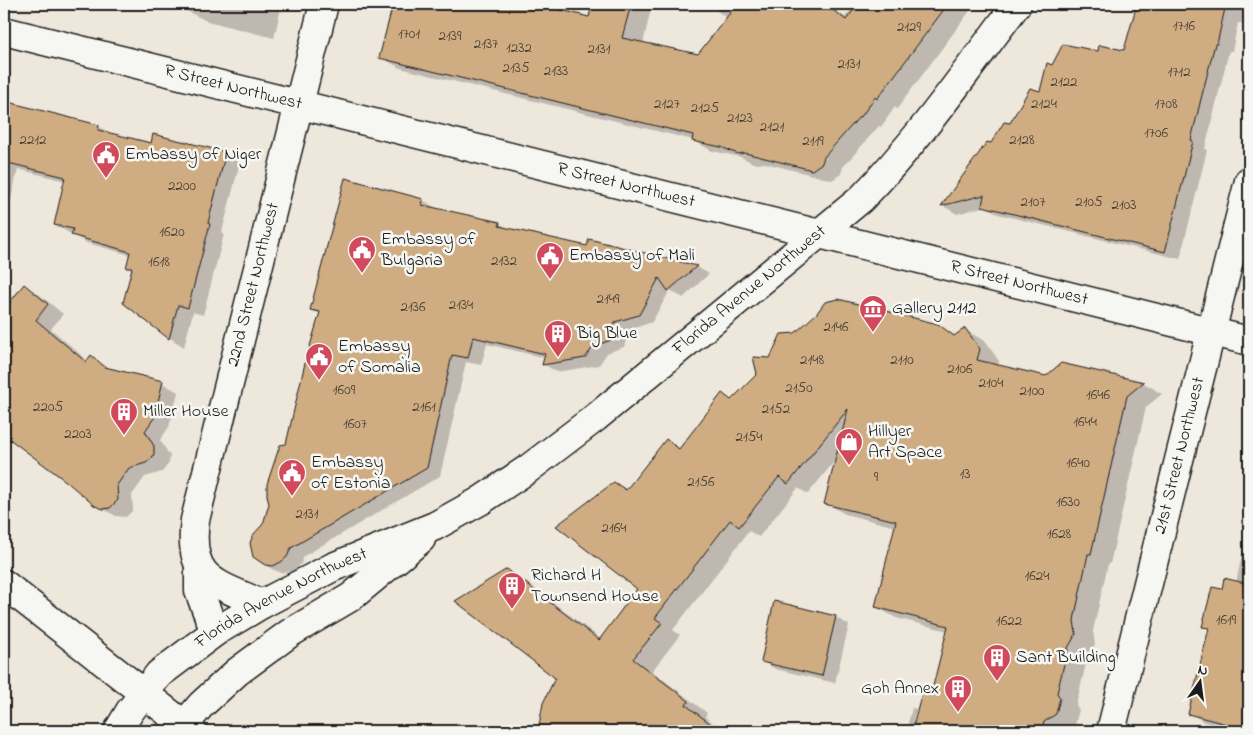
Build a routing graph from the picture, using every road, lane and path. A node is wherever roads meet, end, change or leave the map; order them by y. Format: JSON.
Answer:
{"nodes":[{"id":1,"x":324,"y":4,"type":"edge"},
{"id":2,"x":1017,"y":4,"type":"edge"},
{"id":3,"x":4,"y":32,"type":"edge"},
{"id":4,"x":298,"y":105,"type":"junction"},
{"id":5,"x":1249,"y":182,"type":"edge"},
{"id":6,"x":818,"y":234,"type":"junction"},
{"id":7,"x":1212,"y":332,"type":"junction"},
{"id":8,"x":1249,"y":341,"type":"edge"},
{"id":9,"x":435,"y":526,"type":"junction"},
{"id":10,"x":199,"y":567,"type":"junction"},
{"id":11,"x":4,"y":584,"type":"edge"},
{"id":12,"x":262,"y":604,"type":"junction"},
{"id":13,"x":215,"y":632,"type":"junction"},
{"id":14,"x":143,"y":693,"type":"junction"},
{"id":15,"x":185,"y":729,"type":"edge"},
{"id":16,"x":1116,"y":730,"type":"edge"},
{"id":17,"x":118,"y":731,"type":"edge"}],
"edges":[{"from":1,"to":4,"type":"main road","name":"22nd Street Northwest"},
{"from":2,"to":6,"type":"main road","name":"Florida Avenue Northwest"},
{"from":3,"to":4,"type":"main road","name":"R Street Northwest"},
{"from":4,"to":6,"type":"main road","name":"R Street Northwest"},
{"from":4,"to":10,"type":"main road","name":"22nd Street Northwest"},
{"from":5,"to":7,"type":"main road","name":"21st Street Northwest"},
{"from":6,"to":7,"type":"main road","name":"R Street Northwest"},
{"from":6,"to":9,"type":"main road","name":"Florida Avenue Northwest"},
{"from":7,"to":8,"type":"main road","name":"R Street Northwest"},
{"from":7,"to":16,"type":"main road","name":"21st Street Northwest"},
{"from":9,"to":12,"type":"main road","name":"Florida Avenue Northwest"},
{"from":9,"to":15,"type":"main road","name":"Florida Avenue Northwest"},
{"from":10,"to":12,"type":"main road"},
{"from":10,"to":13,"type":"main road","name":"22nd Street Northwest"},
{"from":11,"to":14,"type":"main road"},
{"from":12,"to":13,"type":"main road","name":"Florida Avenue Northwest"},
{"from":13,"to":14,"type":"main road","name":"Florida Avenue Northwest"},
{"from":14,"to":15,"type":"main road"},
{"from":14,"to":17,"type":"main road"}]}
